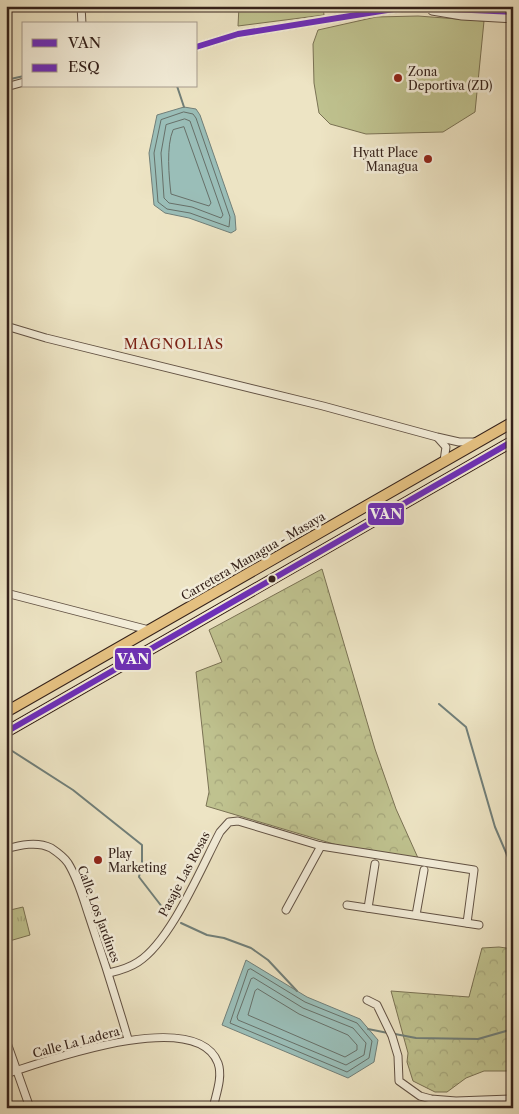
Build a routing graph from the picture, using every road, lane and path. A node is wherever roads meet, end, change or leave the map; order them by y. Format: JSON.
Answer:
{"nodes":[{"id":1,"x":81,"y":6,"type":"edge"},
{"id":2,"x":422,"y":8,"type":"junction"},
{"id":3,"x":491,"y":8,"type":"edge"},
{"id":4,"x":373,"y":9,"type":"edge"},
{"id":5,"x":513,"y":14,"type":"edge"},
{"id":6,"x":490,"y":18,"type":"junction"},
{"id":7,"x":513,"y":19,"type":"edge"},
{"id":8,"x":82,"y":22,"type":"edge"},
{"id":9,"x":198,"y":46,"type":"edge"},
{"id":10,"x":22,"y":83,"type":"edge"},
{"id":11,"x":6,"y":87,"type":"edge"},
{"id":12,"x":6,"y":326,"type":"edge"},
{"id":13,"x":513,"y":422,"type":"edge"},
{"id":14,"x":437,"y":437,"type":"junction"},
{"id":15,"x":480,"y":441,"type":"junction"},
{"id":16,"x":513,"y":441,"type":"edge"},
{"id":17,"x":444,"y":461,"type":"junction"},
{"id":18,"x":6,"y":593,"type":"edge"},
{"id":19,"x":149,"y":630,"type":"junction"},
{"id":20,"x":6,"y":712,"type":"edge"},
{"id":21,"x":6,"y":732,"type":"edge"},
{"id":22,"x":321,"y":846,"type":"junction"},
{"id":23,"x":6,"y":849,"type":"edge"},
{"id":24,"x":375,"y":864,"type":"dead end"},
{"id":25,"x":424,"y":870,"type":"dead end"},
{"id":26,"x":347,"y":905,"type":"dead end"},
{"id":27,"x":368,"y":908,"type":"junction"},
{"id":28,"x":286,"y":910,"type":"dead end"},
{"id":29,"x":416,"y":915,"type":"junction"},
{"id":30,"x":467,"y":923,"type":"junction"},
{"id":31,"x":479,"y":925,"type":"dead end"},
{"id":32,"x":109,"y":973,"type":"junction"},
{"id":33,"x":367,"y":1000,"type":"dead end"},
{"id":34,"x":6,"y":1040,"type":"edge"},
{"id":35,"x":128,"y":1040,"type":"junction"},
{"id":36,"x":16,"y":1070,"type":"junction"},
{"id":37,"x":6,"y":1074,"type":"edge"},
{"id":38,"x":513,"y":1099,"type":"edge"},
{"id":39,"x":30,"y":1108,"type":"edge"},
{"id":40,"x":212,"y":1108,"type":"edge"}],
"edges":[{"from":1,"to":8,"type":"street"},
{"from":2,"to":3,"type":"street"},
{"from":2,"to":4,"type":"street"},
{"from":2,"to":6,"type":"street"},
{"from":3,"to":5,"type":"street"},
{"from":3,"to":6,"type":"street"},
{"from":4,"to":9,"type":"street"},
{"from":5,"to":6,"type":"street"},
{"from":6,"to":7,"type":"street"},
{"from":10,"to":11,"type":"street"},
{"from":12,"to":14,"type":"street"},
{"from":13,"to":15,"type":"highway","name":"Carretera Managua - Masaya"},
{"from":14,"to":15,"type":"street"},
{"from":14,"to":17,"type":"street"},
{"from":15,"to":17,"type":"highway","name":"Carretera Managua - Masaya"},
{"from":16,"to":21,"type":"highway"},
{"from":17,"to":19,"type":"highway","name":"Carretera Managua - Masaya"},
{"from":18,"to":19,"type":"street"},
{"from":19,"to":20,"type":"highway","name":"Carretera Managua - Masaya"},
{"from":22,"to":28,"type":"street"},
{"from":22,"to":30,"type":"street"},
{"from":22,"to":32,"type":"street","name":"Pasaje Las Rosas"},
{"from":23,"to":32,"type":"street","name":"Calle Los Jardines"},
{"from":24,"to":27,"type":"street"},
{"from":25,"to":29,"type":"street"},
{"from":26,"to":27,"type":"street"},
{"from":27,"to":29,"type":"street"},
{"from":29,"to":30,"type":"street"},
{"from":30,"to":31,"type":"street"},
{"from":32,"to":35,"type":"street","name":"Calle Los Jardines"},
{"from":33,"to":38,"type":"street"},
{"from":34,"to":36,"type":"street"},
{"from":35,"to":36,"type":"street","name":"Calle La Ladera"},
{"from":35,"to":40,"type":"street","name":"Calle La Ladera"},
{"from":36,"to":37,"type":"street","name":"Calle La Ladera"},
{"from":36,"to":39,"type":"street"}]}
